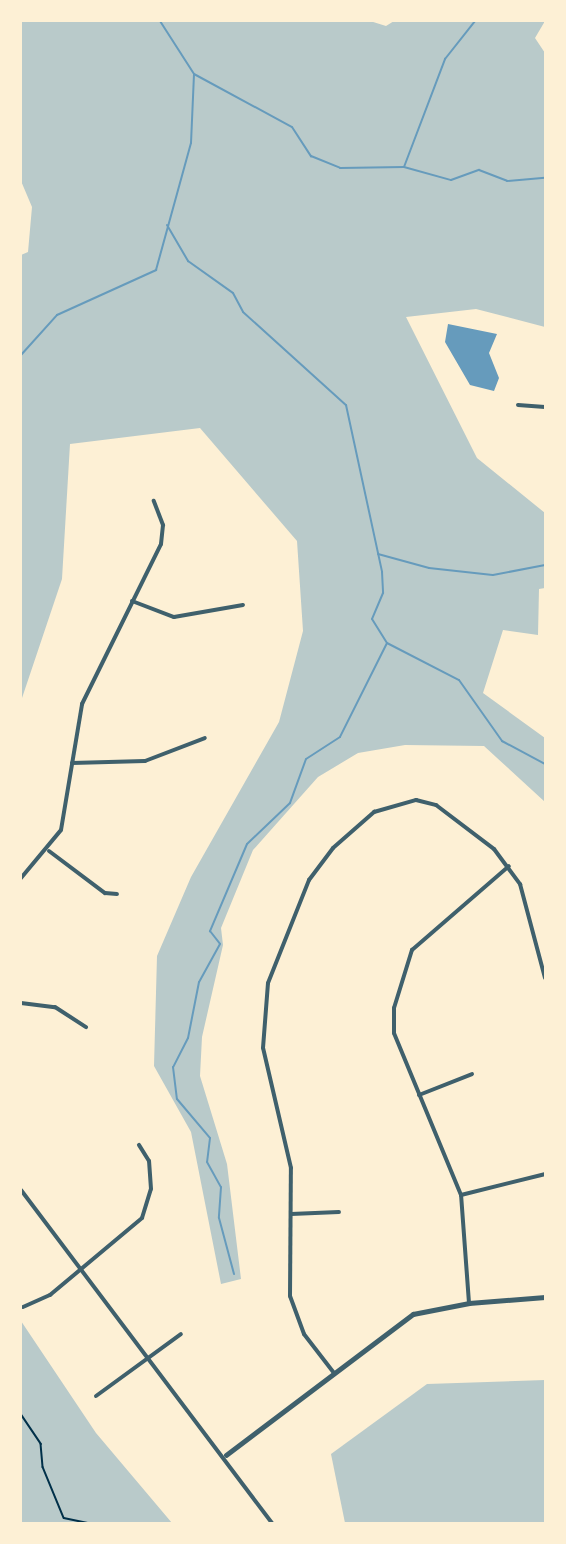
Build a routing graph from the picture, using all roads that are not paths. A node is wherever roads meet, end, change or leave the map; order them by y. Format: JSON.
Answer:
{"nodes":[{"id":1,"x":518,"y":405,"type":"dead end"},
{"id":2,"x":545,"y":407,"type":"edge"},
{"id":3,"x":154,"y":501,"type":"dead end"},
{"id":4,"x":132,"y":601,"type":"junction"},
{"id":5,"x":243,"y":605,"type":"dead end"},
{"id":6,"x":205,"y":738,"type":"dead end"},
{"id":7,"x":72,"y":764,"type":"junction"},
{"id":8,"x":49,"y":851,"type":"junction"},
{"id":9,"x":509,"y":866,"type":"junction"},
{"id":10,"x":21,"y":878,"type":"edge"},
{"id":11,"x":117,"y":894,"type":"dead end"},
{"id":12,"x":545,"y":978,"type":"edge"},
{"id":13,"x":21,"y":1003,"type":"edge"},
{"id":14,"x":86,"y":1027,"type":"dead end"},
{"id":15,"x":472,"y":1074,"type":"dead end"},
{"id":16,"x":419,"y":1095,"type":"junction"},
{"id":17,"x":138,"y":1145,"type":"dead end"},
{"id":18,"x":545,"y":1174,"type":"edge"},
{"id":19,"x":21,"y":1190,"type":"edge"},
{"id":20,"x":461,"y":1195,"type":"junction"},
{"id":21,"x":339,"y":1212,"type":"dead end"},
{"id":22,"x":291,"y":1214,"type":"junction"},
{"id":23,"x":81,"y":1270,"type":"junction"},
{"id":24,"x":545,"y":1297,"type":"edge"},
{"id":25,"x":469,"y":1303,"type":"junction"},
{"id":26,"x":23,"y":1307,"type":"dead end"},
{"id":27,"x":181,"y":1334,"type":"dead end"},
{"id":28,"x":148,"y":1357,"type":"junction"},
{"id":29,"x":334,"y":1373,"type":"junction"},
{"id":30,"x":96,"y":1396,"type":"dead end"},
{"id":31,"x":226,"y":1455,"type":"junction"},
{"id":32,"x":272,"y":1523,"type":"edge"}],
"edges":[{"from":1,"to":2,"type":"street"},
{"from":3,"to":4,"type":"street"},
{"from":4,"to":5,"type":"street"},
{"from":4,"to":7,"type":"street"},
{"from":6,"to":7,"type":"street"},
{"from":7,"to":8,"type":"street"},
{"from":8,"to":10,"type":"street"},
{"from":8,"to":11,"type":"street"},
{"from":9,"to":12,"type":"street"},
{"from":9,"to":16,"type":"street"},
{"from":9,"to":22,"type":"street"},
{"from":13,"to":14,"type":"street"},
{"from":15,"to":16,"type":"street"},
{"from":16,"to":20,"type":"street"},
{"from":17,"to":23,"type":"street"},
{"from":18,"to":20,"type":"street"},
{"from":19,"to":23,"type":"street"},
{"from":20,"to":25,"type":"street"},
{"from":21,"to":22,"type":"street"},
{"from":22,"to":29,"type":"street"},
{"from":23,"to":26,"type":"street"},
{"from":23,"to":28,"type":"street"},
{"from":24,"to":25,"type":"street"},
{"from":25,"to":29,"type":"street"},
{"from":27,"to":28,"type":"street"},
{"from":28,"to":30,"type":"street"},
{"from":28,"to":31,"type":"street"},
{"from":29,"to":31,"type":"street"},
{"from":31,"to":32,"type":"street"}]}
